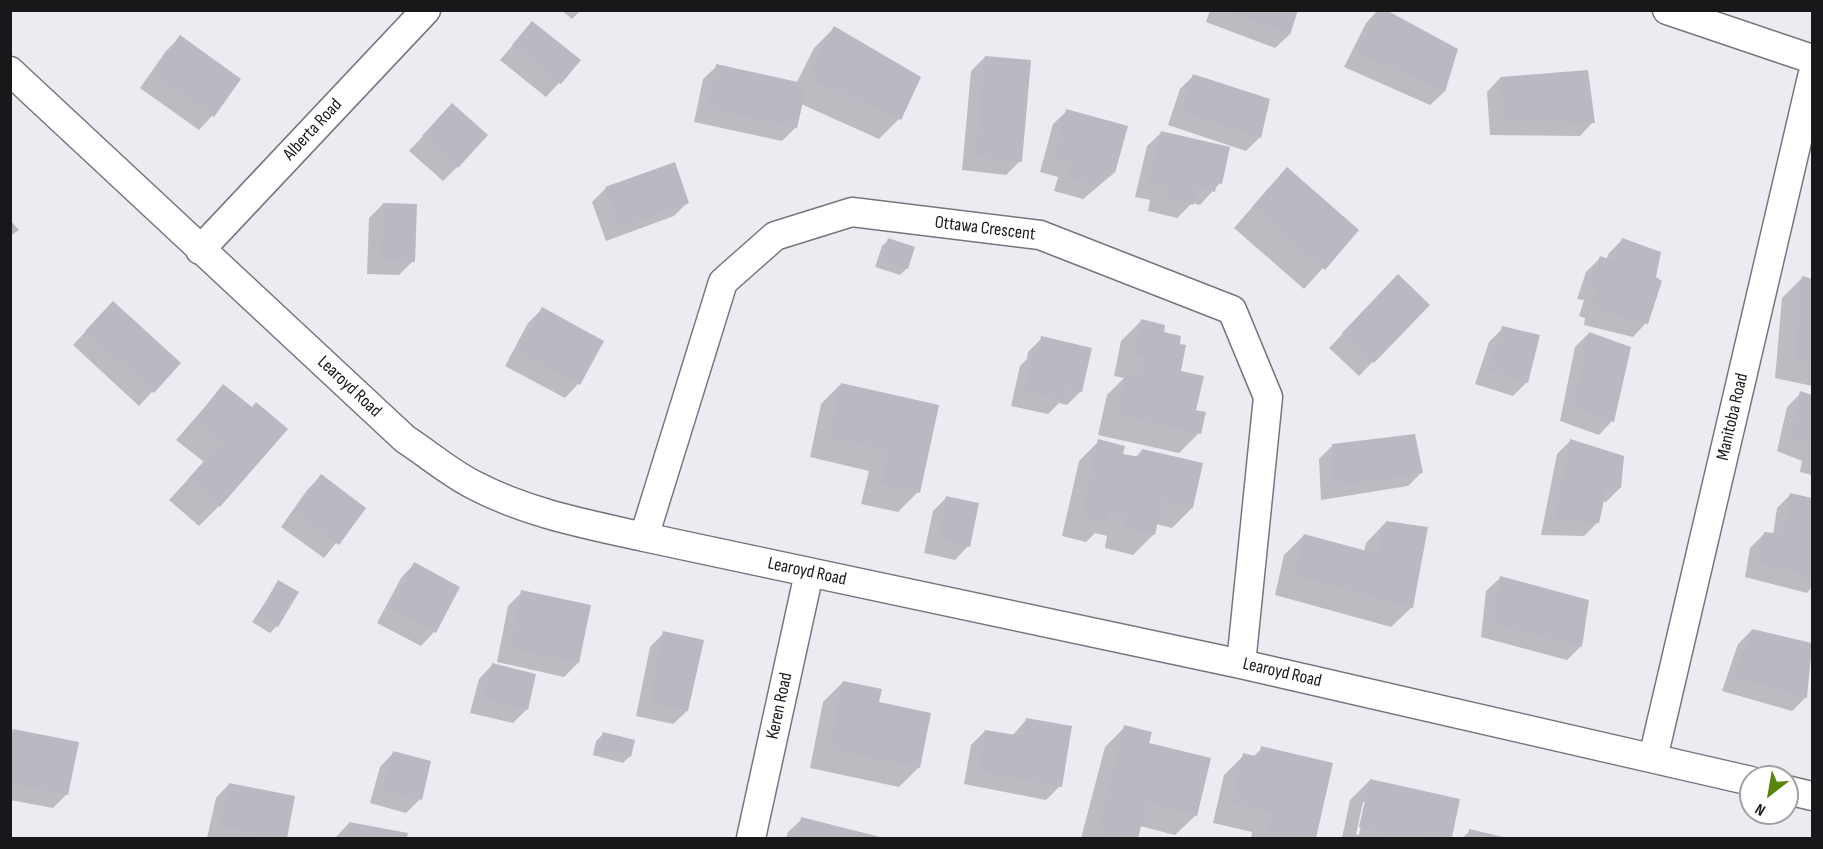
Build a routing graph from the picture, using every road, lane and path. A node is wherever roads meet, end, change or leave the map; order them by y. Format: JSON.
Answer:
{"nodes":[{"id":1,"x":426,"y":10,"type":"edge"},
{"id":2,"x":1668,"y":10,"type":"edge"},
{"id":3,"x":1812,"y":59,"type":"edge"},
{"id":4,"x":10,"y":71,"type":"edge"},
{"id":5,"x":1812,"y":77,"type":"edge"},
{"id":6,"x":200,"y":250,"type":"junction"},
{"id":7,"x":644,"y":537,"type":"junction"},
{"id":8,"x":809,"y":573,"type":"junction"},
{"id":9,"x":1241,"y":664,"type":"junction"},
{"id":10,"x":1653,"y":758,"type":"junction"},
{"id":11,"x":1739,"y":778,"type":"edge"},
{"id":12,"x":751,"y":838,"type":"edge"}],
"edges":[{"from":1,"to":6,"type":"street","name":"Alberta Road"},
{"from":2,"to":3,"type":"street"},
{"from":4,"to":6,"type":"street","name":"Learoyd Road"},
{"from":5,"to":10,"type":"street","name":"Manitoba Road"},
{"from":6,"to":7,"type":"street","name":"Learoyd Road"},
{"from":7,"to":8,"type":"street","name":"Learoyd Road"},
{"from":7,"to":9,"type":"street","name":"Ottawa Crescent"},
{"from":8,"to":9,"type":"street","name":"Learoyd Road"},
{"from":8,"to":12,"type":"street","name":"Keren Road"},
{"from":9,"to":10,"type":"street","name":"Learoyd Road"},
{"from":10,"to":11,"type":"street","name":"Learoyd Road"}]}
